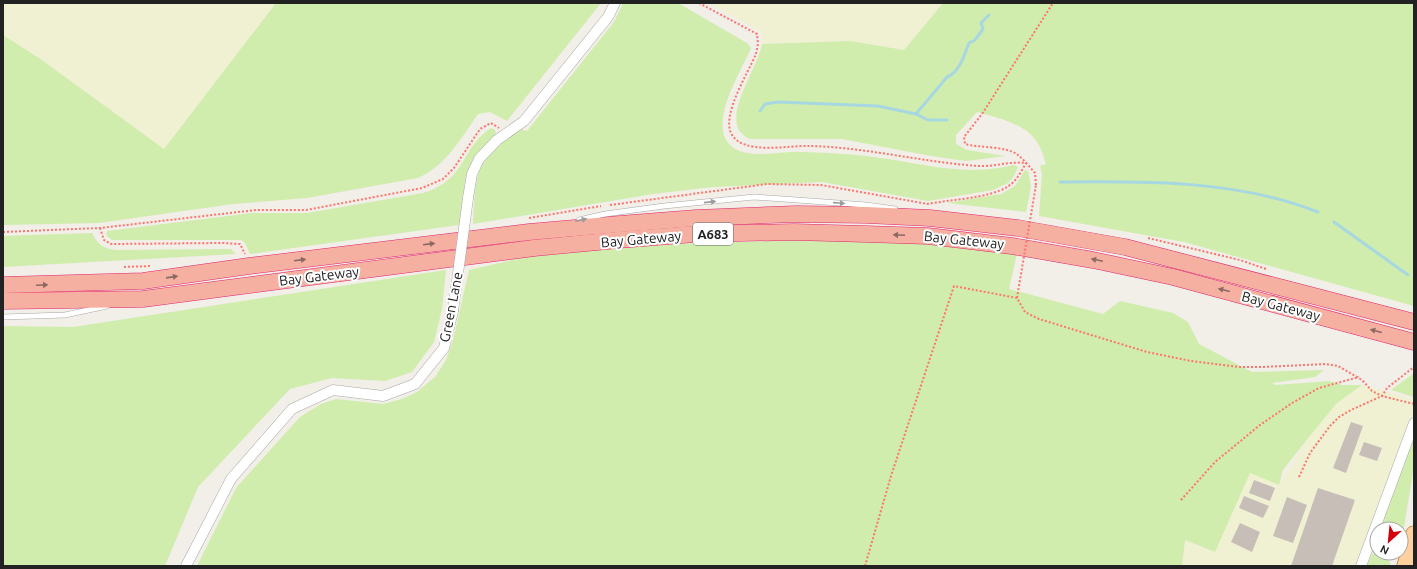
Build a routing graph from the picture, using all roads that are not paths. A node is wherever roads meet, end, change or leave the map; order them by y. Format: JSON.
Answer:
{"nodes":[{"id":1,"x":615,"y":3,"type":"edge"},
{"id":2,"x":3,"y":285,"type":"edge"},
{"id":3,"x":143,"y":299,"type":"junction"},
{"id":4,"x":3,"y":301,"type":"edge"},
{"id":5,"x":3,"y":317,"type":"edge"},
{"id":6,"x":1414,"y":322,"type":"edge"},
{"id":7,"x":1414,"y":342,"type":"edge"},
{"id":8,"x":1414,"y":423,"type":"edge"},
{"id":9,"x":1381,"y":521,"type":"edge"},
{"id":10,"x":1369,"y":551,"type":"edge"},
{"id":11,"x":186,"y":566,"type":"edge"},
{"id":12,"x":1361,"y":566,"type":"edge"}],
"edges":[{"from":1,"to":11,"type":"street","name":"Green Lane","bridge":true},
{"from":2,"to":6,"type":"highway","name":"Bay Gateway","number":"A683","one_way":true},
{"from":3,"to":4,"type":"highway","name":"Bay Gateway","number":"A683"},
{"from":3,"to":5,"type":"lane"},
{"from":7,"to":3,"type":"highway","name":"Bay Gateway","number":"A683","one_way":true},
{"from":8,"to":9,"type":"street"},
{"from":10,"to":12,"type":"street"}]}
